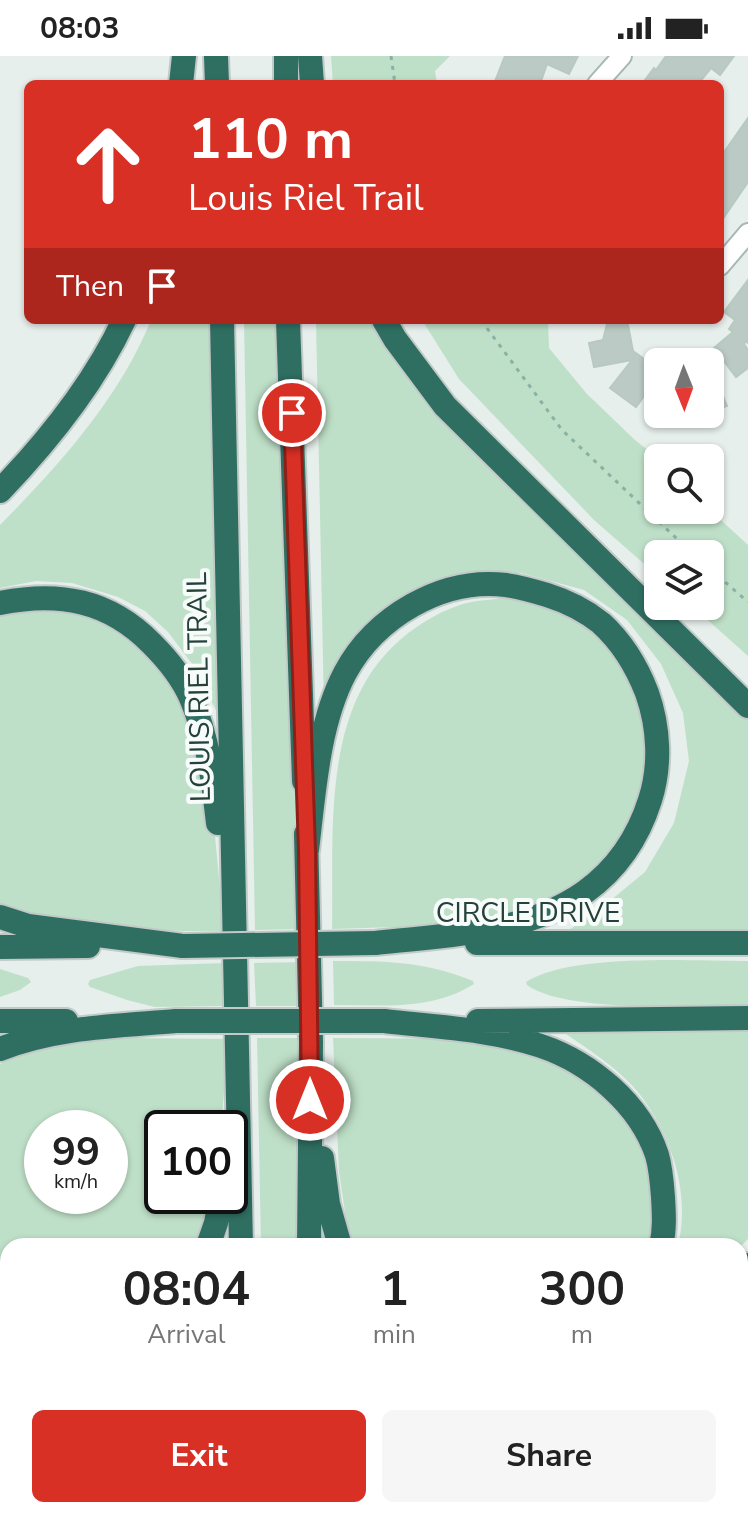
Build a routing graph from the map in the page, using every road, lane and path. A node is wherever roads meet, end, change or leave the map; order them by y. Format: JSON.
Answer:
{"nodes":[{"id":1,"x":184,"y":56,"type":"edge"},
{"id":2,"x":216,"y":56,"type":"edge"},
{"id":3,"x":286,"y":56,"type":"edge"},
{"id":4,"x":310,"y":56,"type":"edge"},
{"id":5,"x":391,"y":56,"type":"edge"},
{"id":6,"x":622,"y":56,"type":"edge"},
{"id":7,"x":181,"y":80,"type":"edge"},
{"id":8,"x":217,"y":80,"type":"edge"},
{"id":9,"x":286,"y":80,"type":"edge"},
{"id":10,"x":312,"y":80,"type":"edge"},
{"id":11,"x":394,"y":80,"type":"edge"},
{"id":12,"x":601,"y":80,"type":"edge"},
{"id":13,"x":748,"y":233,"type":"edge"},
{"id":14,"x":724,"y":261,"type":"edge"},
{"id":15,"x":122,"y":324,"type":"edge"},
{"id":16,"x":222,"y":324,"type":"edge"},
{"id":17,"x":288,"y":324,"type":"edge"},
{"id":18,"x":386,"y":324,"type":"edge"},
{"id":19,"x":484,"y":324,"type":"edge"},
{"id":20,"x":0,"y":491,"type":"edge"},
{"id":21,"x":678,"y":540,"type":"edge"},
{"id":22,"x":724,"y":581,"type":"edge"},
{"id":23,"x":748,"y":602,"type":"edge"},
{"id":24,"x":0,"y":603,"type":"edge"},
{"id":25,"x":748,"y":706,"type":"edge"},
{"id":26,"x":307,"y":850,"type":"junction"},
{"id":27,"x":0,"y":917,"type":"edge"},
{"id":28,"x":375,"y":943,"type":"junction"},
{"id":29,"x":748,"y":943,"type":"edge"},
{"id":30,"x":183,"y":946,"type":"junction"},
{"id":31,"x":0,"y":947,"type":"edge"},
{"id":32,"x":235,"y":979,"type":"junction"},
{"id":33,"x":748,"y":1018,"type":"edge"},
{"id":34,"x":0,"y":1021,"type":"edge"},
{"id":35,"x":176,"y":1021,"type":"junction"},
{"id":36,"x":384,"y":1021,"type":"junction"},
{"id":37,"x":311,"y":1042,"type":"junction"},
{"id":38,"x":0,"y":1049,"type":"edge"},
{"id":39,"x":238,"y":1052,"type":"junction"},
{"id":40,"x":231,"y":1110,"type":"edge"},
{"id":41,"x":218,"y":1214,"type":"edge"},
{"id":42,"x":211,"y":1238,"type":"edge"},
{"id":43,"x":241,"y":1238,"type":"edge"},
{"id":44,"x":309,"y":1238,"type":"edge"},
{"id":45,"x":338,"y":1238,"type":"edge"},
{"id":46,"x":663,"y":1238,"type":"edge"}],
"edges":[{"from":1,"to":7,"type":"highway"},
{"from":2,"to":8,"type":"highway"},
{"from":3,"to":9,"type":"highway"},
{"from":4,"to":10,"type":"highway"},
{"from":5,"to":11,"type":"path"},
{"from":6,"to":12,"type":"street"},
{"from":13,"to":14,"type":"street"},
{"from":15,"to":20,"type":"highway"},
{"from":16,"to":32,"type":"highway","name":"LOUIS RIEL TRAIL"},
{"from":17,"to":26,"type":"highway"},
{"from":18,"to":25,"type":"highway"},
{"from":19,"to":21,"type":"path"},
{"from":22,"to":23,"type":"path"},
{"from":24,"to":32,"type":"highway"},
{"from":26,"to":28,"type":"highway"},
{"from":26,"to":37,"type":"highway"},
{"from":27,"to":30,"type":"highway"},
{"from":28,"to":29,"type":"highway","name":"CIRCLE DRIVE"},
{"from":28,"to":30,"type":"highway","name":"CIRCLE DRIVE","bridge":true},
{"from":30,"to":31,"type":"highway"},
{"from":32,"to":39,"type":"highway","name":"LOUIS RIEL TRAIL"},
{"from":33,"to":36,"type":"highway"},
{"from":34,"to":35,"type":"highway"},
{"from":35,"to":36,"type":"highway","bridge":true},
{"from":35,"to":38,"type":"highway"},
{"from":36,"to":46,"type":"highway"},
{"from":37,"to":44,"type":"highway"},
{"from":37,"to":45,"type":"highway"},
{"from":39,"to":40,"type":"highway"},
{"from":39,"to":43,"type":"highway"},
{"from":41,"to":42,"type":"highway"}]}
